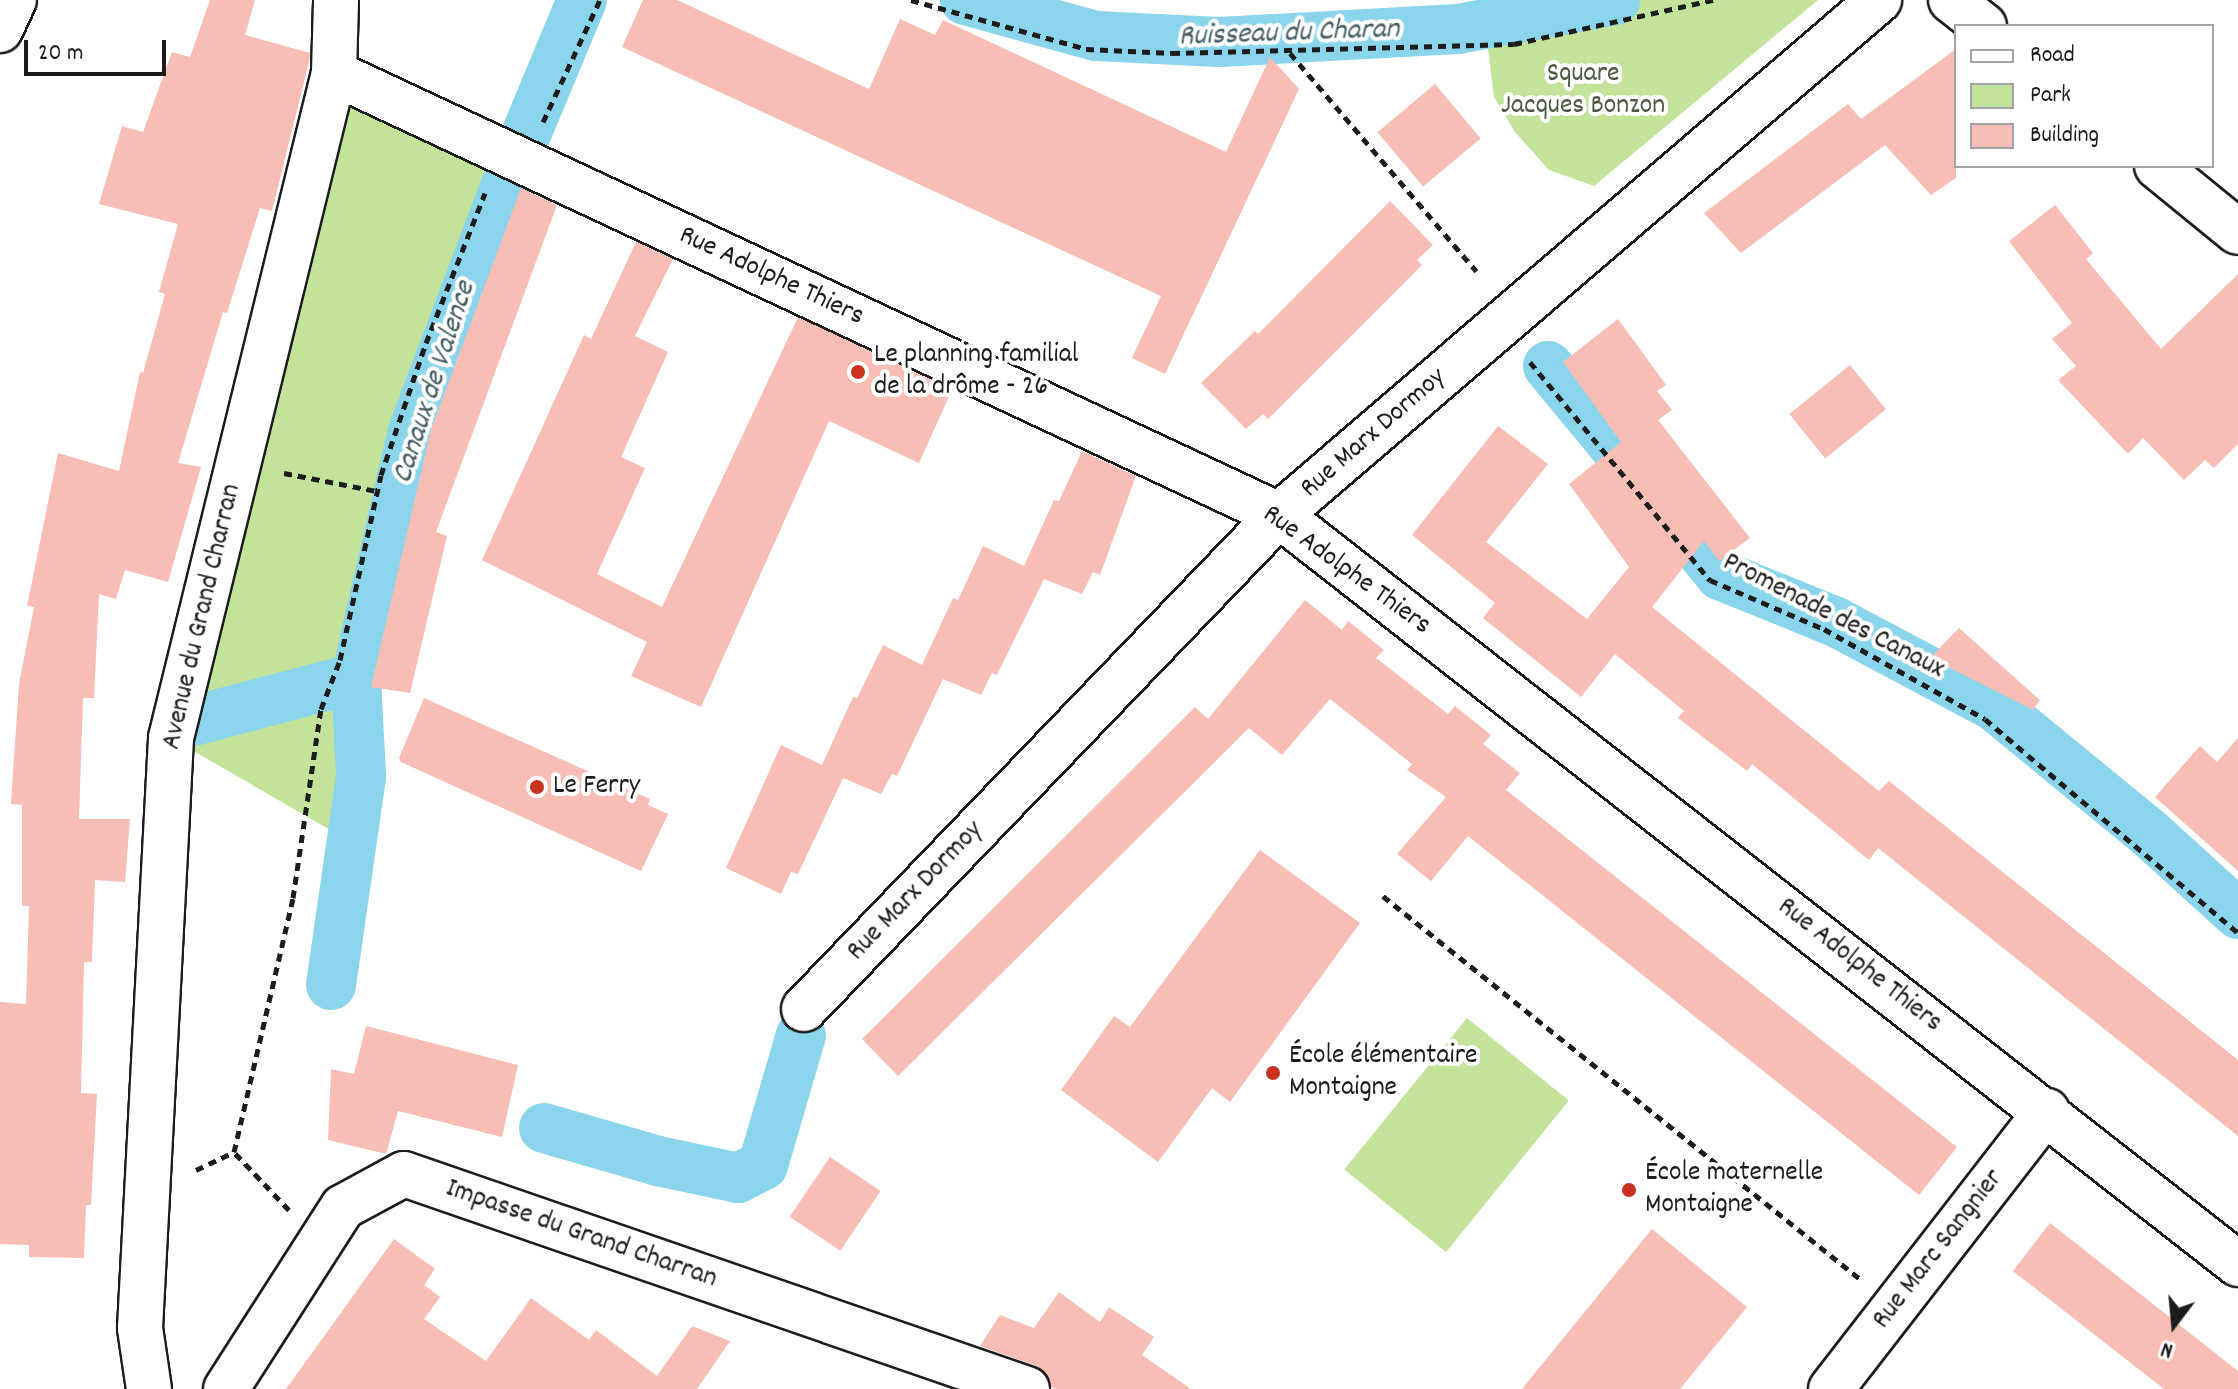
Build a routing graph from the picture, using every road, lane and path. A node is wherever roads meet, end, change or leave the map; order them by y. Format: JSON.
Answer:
{"nodes":[{"id":1,"x":14,"y":0,"type":"edge"},
{"id":2,"x":336,"y":0,"type":"edge"},
{"id":3,"x":600,"y":0,"type":"edge"},
{"id":4,"x":911,"y":0,"type":"edge"},
{"id":5,"x":1713,"y":0,"type":"edge"},
{"id":6,"x":1879,"y":0,"type":"edge"},
{"id":7,"x":1951,"y":0,"type":"edge"},
{"id":8,"x":1981,"y":24,"type":"edge"},
{"id":9,"x":0,"y":30,"type":"edge"},
{"id":10,"x":1290,"y":52,"type":"junction"},
{"id":11,"x":334,"y":73,"type":"junction"},
{"id":12,"x":543,"y":122,"type":"dead end"},
{"id":13,"x":515,"y":157,"type":"junction"},
{"id":14,"x":2159,"y":168,"type":"edge"},
{"id":15,"x":2238,"y":232,"type":"edge"},
{"id":16,"x":1476,"y":271,"type":"dead end"},
{"id":17,"x":1500,"y":325,"type":"junction"},
{"id":18,"x":292,"y":474,"type":"dead end"},
{"id":19,"x":377,"y":491,"type":"junction"},
{"id":20,"x":1279,"y":515,"type":"junction"},
{"id":21,"x":1383,"y":896,"type":"dead end"},
{"id":22,"x":2238,"y":933,"type":"edge"},
{"id":23,"x":804,"y":1009,"type":"dead end"},
{"id":24,"x":2047,"y":1111,"type":"junction"},
{"id":25,"x":234,"y":1152,"type":"junction"},
{"id":26,"x":183,"y":1176,"type":"dead end"},
{"id":27,"x":320,"y":1242,"type":"junction"},
{"id":28,"x":2238,"y":1264,"type":"edge"},
{"id":29,"x":1894,"y":1307,"type":"junction"},
{"id":30,"x":149,"y":1389,"type":"edge"},
{"id":31,"x":226,"y":1389,"type":"edge"},
{"id":32,"x":1027,"y":1389,"type":"edge"},
{"id":33,"x":1831,"y":1389,"type":"edge"}],
"edges":[{"from":1,"to":9,"type":"street"},
{"from":2,"to":11,"type":"street","name":"Avenue du Grand Charran"},
{"from":3,"to":12,"type":"path"},
{"from":4,"to":10,"type":"path"},
{"from":5,"to":10,"type":"path"},
{"from":6,"to":17,"type":"street","name":"Rue Marx Dormoy"},
{"from":7,"to":8,"type":"street"},
{"from":10,"to":16,"type":"path"},
{"from":11,"to":13,"type":"street","name":"Rue Adolphe Thiers"},
{"from":11,"to":30,"type":"street","name":"Avenue du Grand Charran"},
{"from":13,"to":19,"type":"path"},
{"from":13,"to":20,"type":"street","name":"Rue Adolphe Thiers"},
{"from":14,"to":15,"type":"street"},
{"from":17,"to":20,"type":"street","name":"Rue Marx Dormoy"},
{"from":17,"to":22,"type":"path","name":"Promenade des Canaux"},
{"from":18,"to":19,"type":"path"},
{"from":19,"to":25,"type":"path"},
{"from":20,"to":23,"type":"street","name":"Rue Marx Dormoy"},
{"from":20,"to":24,"type":"street","name":"Rue Adolphe Thiers"},
{"from":21,"to":29,"type":"path"},
{"from":24,"to":28,"type":"street","name":"Rue Adolphe Thiers"},
{"from":24,"to":29,"type":"street","name":"Rue Marc Sangnier"},
{"from":25,"to":26,"type":"path"},
{"from":25,"to":27,"type":"path"},
{"from":27,"to":31,"type":"street","name":"Impasse du Grand Charran"},
{"from":27,"to":32,"type":"street","name":"Impasse du Grand Charran"},
{"from":29,"to":33,"type":"street","name":"Rue Marc Sangnier"}]}
